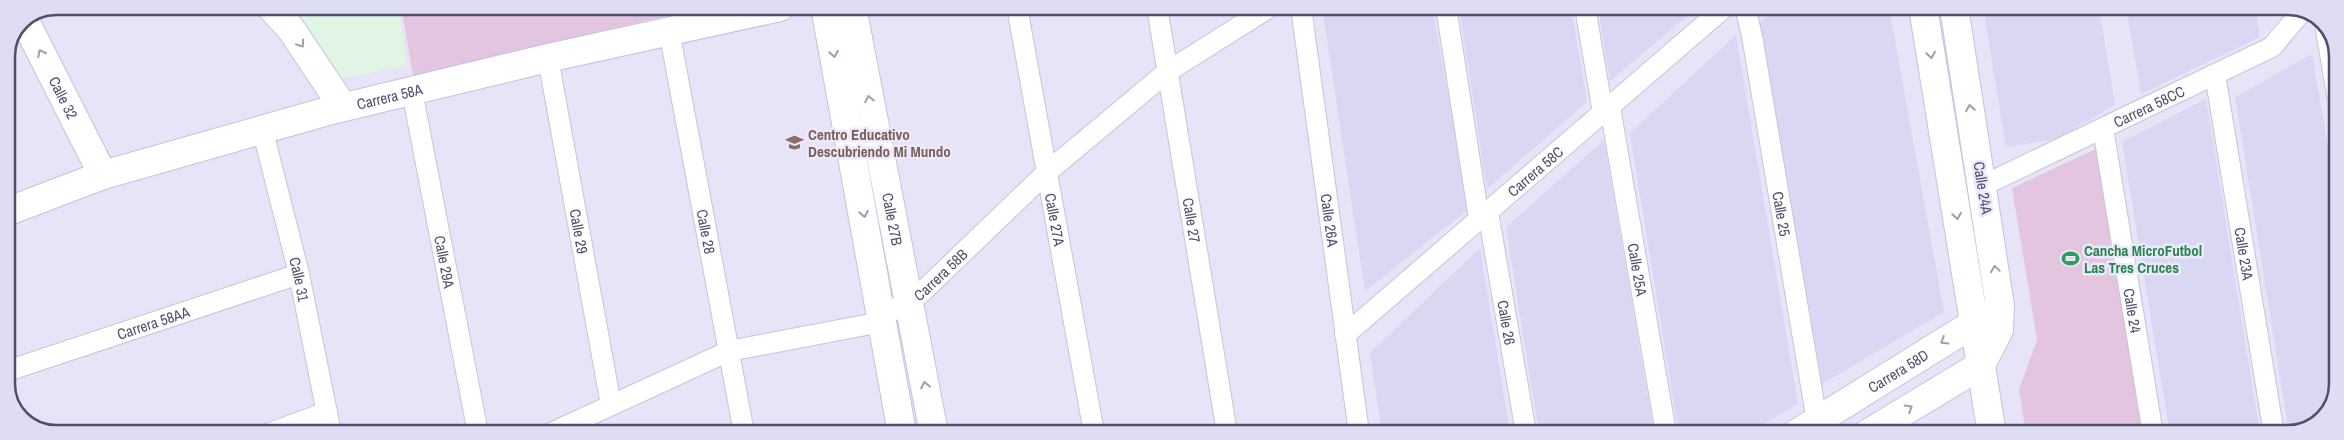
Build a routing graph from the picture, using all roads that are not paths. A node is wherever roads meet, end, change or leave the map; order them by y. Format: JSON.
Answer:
{"nodes":[{"id":1,"x":278,"y":15,"type":"edge"},
{"id":2,"x":738,"y":15,"type":"edge"},
{"id":3,"x":827,"y":15,"type":"edge"},
{"id":4,"x":854,"y":15,"type":"edge"},
{"id":5,"x":1018,"y":15,"type":"edge"},
{"id":6,"x":1158,"y":15,"type":"edge"},
{"id":7,"x":1257,"y":15,"type":"edge"},
{"id":8,"x":1302,"y":15,"type":"edge"},
{"id":9,"x":1447,"y":15,"type":"edge"},
{"id":10,"x":1587,"y":15,"type":"edge"},
{"id":11,"x":1716,"y":15,"type":"edge"},
{"id":12,"x":1747,"y":15,"type":"edge"},
{"id":13,"x":1924,"y":15,"type":"edge"},
{"id":14,"x":1955,"y":15,"type":"edge"},
{"id":15,"x":2298,"y":16,"type":"edge"},
{"id":16,"x":28,"y":26,"type":"edge"},
{"id":17,"x":669,"y":30,"type":"junction"},
{"id":18,"x":548,"y":58,"type":"junction"},
{"id":19,"x":1168,"y":72,"type":"junction"},
{"id":20,"x":2215,"y":74,"type":"junction"},
{"id":21,"x":412,"y":91,"type":"junction"},
{"id":22,"x":343,"y":107,"type":"junction"},
{"id":23,"x":1606,"y":110,"type":"junction"},
{"id":24,"x":262,"y":128,"type":"junction"},
{"id":25,"x":2103,"y":128,"type":"junction"},
{"id":26,"x":1046,"y":173,"type":"junction"},
{"id":27,"x":103,"y":175,"type":"junction"},
{"id":28,"x":1982,"y":186,"type":"junction"},
{"id":29,"x":15,"y":209,"type":"edge"},
{"id":30,"x":1484,"y":215,"type":"junction"},
{"id":31,"x":299,"y":274,"type":"junction"},
{"id":32,"x":908,"y":302,"type":"junction"},
{"id":33,"x":2000,"y":306,"type":"junction"},
{"id":34,"x":883,"y":317,"type":"junction"},
{"id":35,"x":1974,"y":323,"type":"junction"},
{"id":36,"x":1345,"y":335,"type":"junction"},
{"id":37,"x":729,"y":351,"type":"junction"},
{"id":38,"x":1981,"y":365,"type":"junction"},
{"id":39,"x":15,"y":368,"type":"edge"},
{"id":40,"x":611,"y":405,"type":"junction"},
{"id":41,"x":327,"y":412,"type":"junction"},
{"id":42,"x":292,"y":425,"type":"edge"},
{"id":43,"x":329,"y":425,"type":"edge"},
{"id":44,"x":476,"y":425,"type":"edge"},
{"id":45,"x":568,"y":425,"type":"edge"},
{"id":46,"x":743,"y":425,"type":"edge"},
{"id":47,"x":901,"y":425,"type":"edge"},
{"id":48,"x":932,"y":425,"type":"edge"},
{"id":49,"x":1093,"y":425,"type":"edge"},
{"id":50,"x":1226,"y":425,"type":"edge"},
{"id":51,"x":1358,"y":425,"type":"edge"},
{"id":52,"x":1524,"y":425,"type":"edge"},
{"id":53,"x":1664,"y":425,"type":"edge"},
{"id":54,"x":1806,"y":425,"type":"edge"},
{"id":55,"x":1809,"y":425,"type":"edge"},
{"id":56,"x":1882,"y":425,"type":"edge"},
{"id":57,"x":1991,"y":425,"type":"edge"},
{"id":58,"x":2152,"y":425,"type":"edge"},
{"id":59,"x":2273,"y":425,"type":"edge"}],
"edges":[{"from":1,"to":22,"type":"main road","one_way":true},
{"from":2,"to":17,"type":"main road","name":"Carrera 58A"},
{"from":3,"to":34,"type":"main road","name":"Calle 27B","one_way":true},
{"from":32,"to":4,"type":"main road","name":"Calle 27B","one_way":true},
{"from":5,"to":26,"type":"street","name":"Calle 27A"},
{"from":6,"to":19,"type":"street","name":"Calle 27"},
{"from":7,"to":19,"type":"street","name":"Carrera 58B"},
{"from":8,"to":36,"type":"street","name":"Calle 26A"},
{"from":9,"to":30,"type":"street","name":"Calle 26"},
{"from":10,"to":23,"type":"street","name":"Calle 25A"},
{"from":11,"to":23,"type":"street","name":"Carrera 58C"},
{"from":12,"to":54,"type":"street","name":"Calle 25"},
{"from":13,"to":35,"type":"main road","name":"Calle 24A","one_way":true},
{"from":28,"to":14,"type":"main road","name":"Calle 24A","one_way":true},
{"from":15,"to":20,"type":"street","name":"Carrera 58CC"},
{"from":27,"to":16,"type":"main road","name":"Calle 32","one_way":true},
{"from":17,"to":18,"type":"main road","name":"Carrera 58A"},
{"from":17,"to":37,"type":"street","name":"Calle 28"},
{"from":18,"to":21,"type":"main road","name":"Carrera 58A"},
{"from":18,"to":40,"type":"street","name":"Calle 29"},
{"from":19,"to":26,"type":"street","name":"Carrera 58B"},
{"from":19,"to":50,"type":"street","name":"Calle 27"},
{"from":20,"to":25,"type":"street","name":"Carrera 58CC"},
{"from":20,"to":59,"type":"street","name":"Calle 23A"},
{"from":21,"to":22,"type":"main road","name":"Carrera 58A"},
{"from":21,"to":44,"type":"street","name":"Calle 29A"},
{"from":22,"to":24,"type":"main road","name":"Carrera 58A"},
{"from":23,"to":30,"type":"street","name":"Carrera 58C"},
{"from":23,"to":53,"type":"street","name":"Calle 25A"},
{"from":24,"to":27,"type":"main road","name":"Carrera 58A"},
{"from":24,"to":31,"type":"street","name":"Calle 31"},
{"from":25,"to":28,"type":"street","name":"Carrera 58CC"},
{"from":25,"to":58,"type":"street","name":"Calle 24"},
{"from":26,"to":32,"type":"street","name":"Carrera 58B"},
{"from":26,"to":49,"type":"street","name":"Calle 27A"},
{"from":27,"to":29,"type":"main road","name":"Carrera 58A"},
{"from":33,"to":28,"type":"main road","name":"Calle 24A","one_way":true},
{"from":30,"to":36,"type":"street","name":"Carrera 58C"},
{"from":30,"to":52,"type":"street","name":"Calle 26"},
{"from":31,"to":39,"type":"street","name":"Carrera 58AA"},
{"from":31,"to":41,"type":"street","name":"Calle 31"},
{"from":32,"to":34,"type":"street","name":"Carrera 58B"},
{"from":48,"to":32,"type":"main road","name":"Calle 27B","one_way":true},
{"from":33,"to":35,"type":"main road","name":"Carrera 58D"},
{"from":33,"to":38,"type":"main road","name":"Calle 24A"},
{"from":34,"to":37,"type":"street","name":"Carrera 58B"},
{"from":34,"to":47,"type":"main road","name":"Calle 27B"},
{"from":35,"to":38,"type":"main road","name":"Calle 24A"},
{"from":35,"to":55,"type":"main road","name":"Carrera 58D","one_way":true},
{"from":36,"to":51,"type":"street","name":"Calle 26A"},
{"from":37,"to":40,"type":"street","name":"Carrera 58B"},
{"from":37,"to":46,"type":"street","name":"Calle 28"},
{"from":56,"to":38,"type":"main road","one_way":true},
{"from":38,"to":57,"type":"main road","name":"Calle 24A"},
{"from":40,"to":45,"type":"street","name":"Carrera 58B"},
{"from":41,"to":42,"type":"street"},
{"from":41,"to":43,"type":"street","name":"Calle 31"}]}
